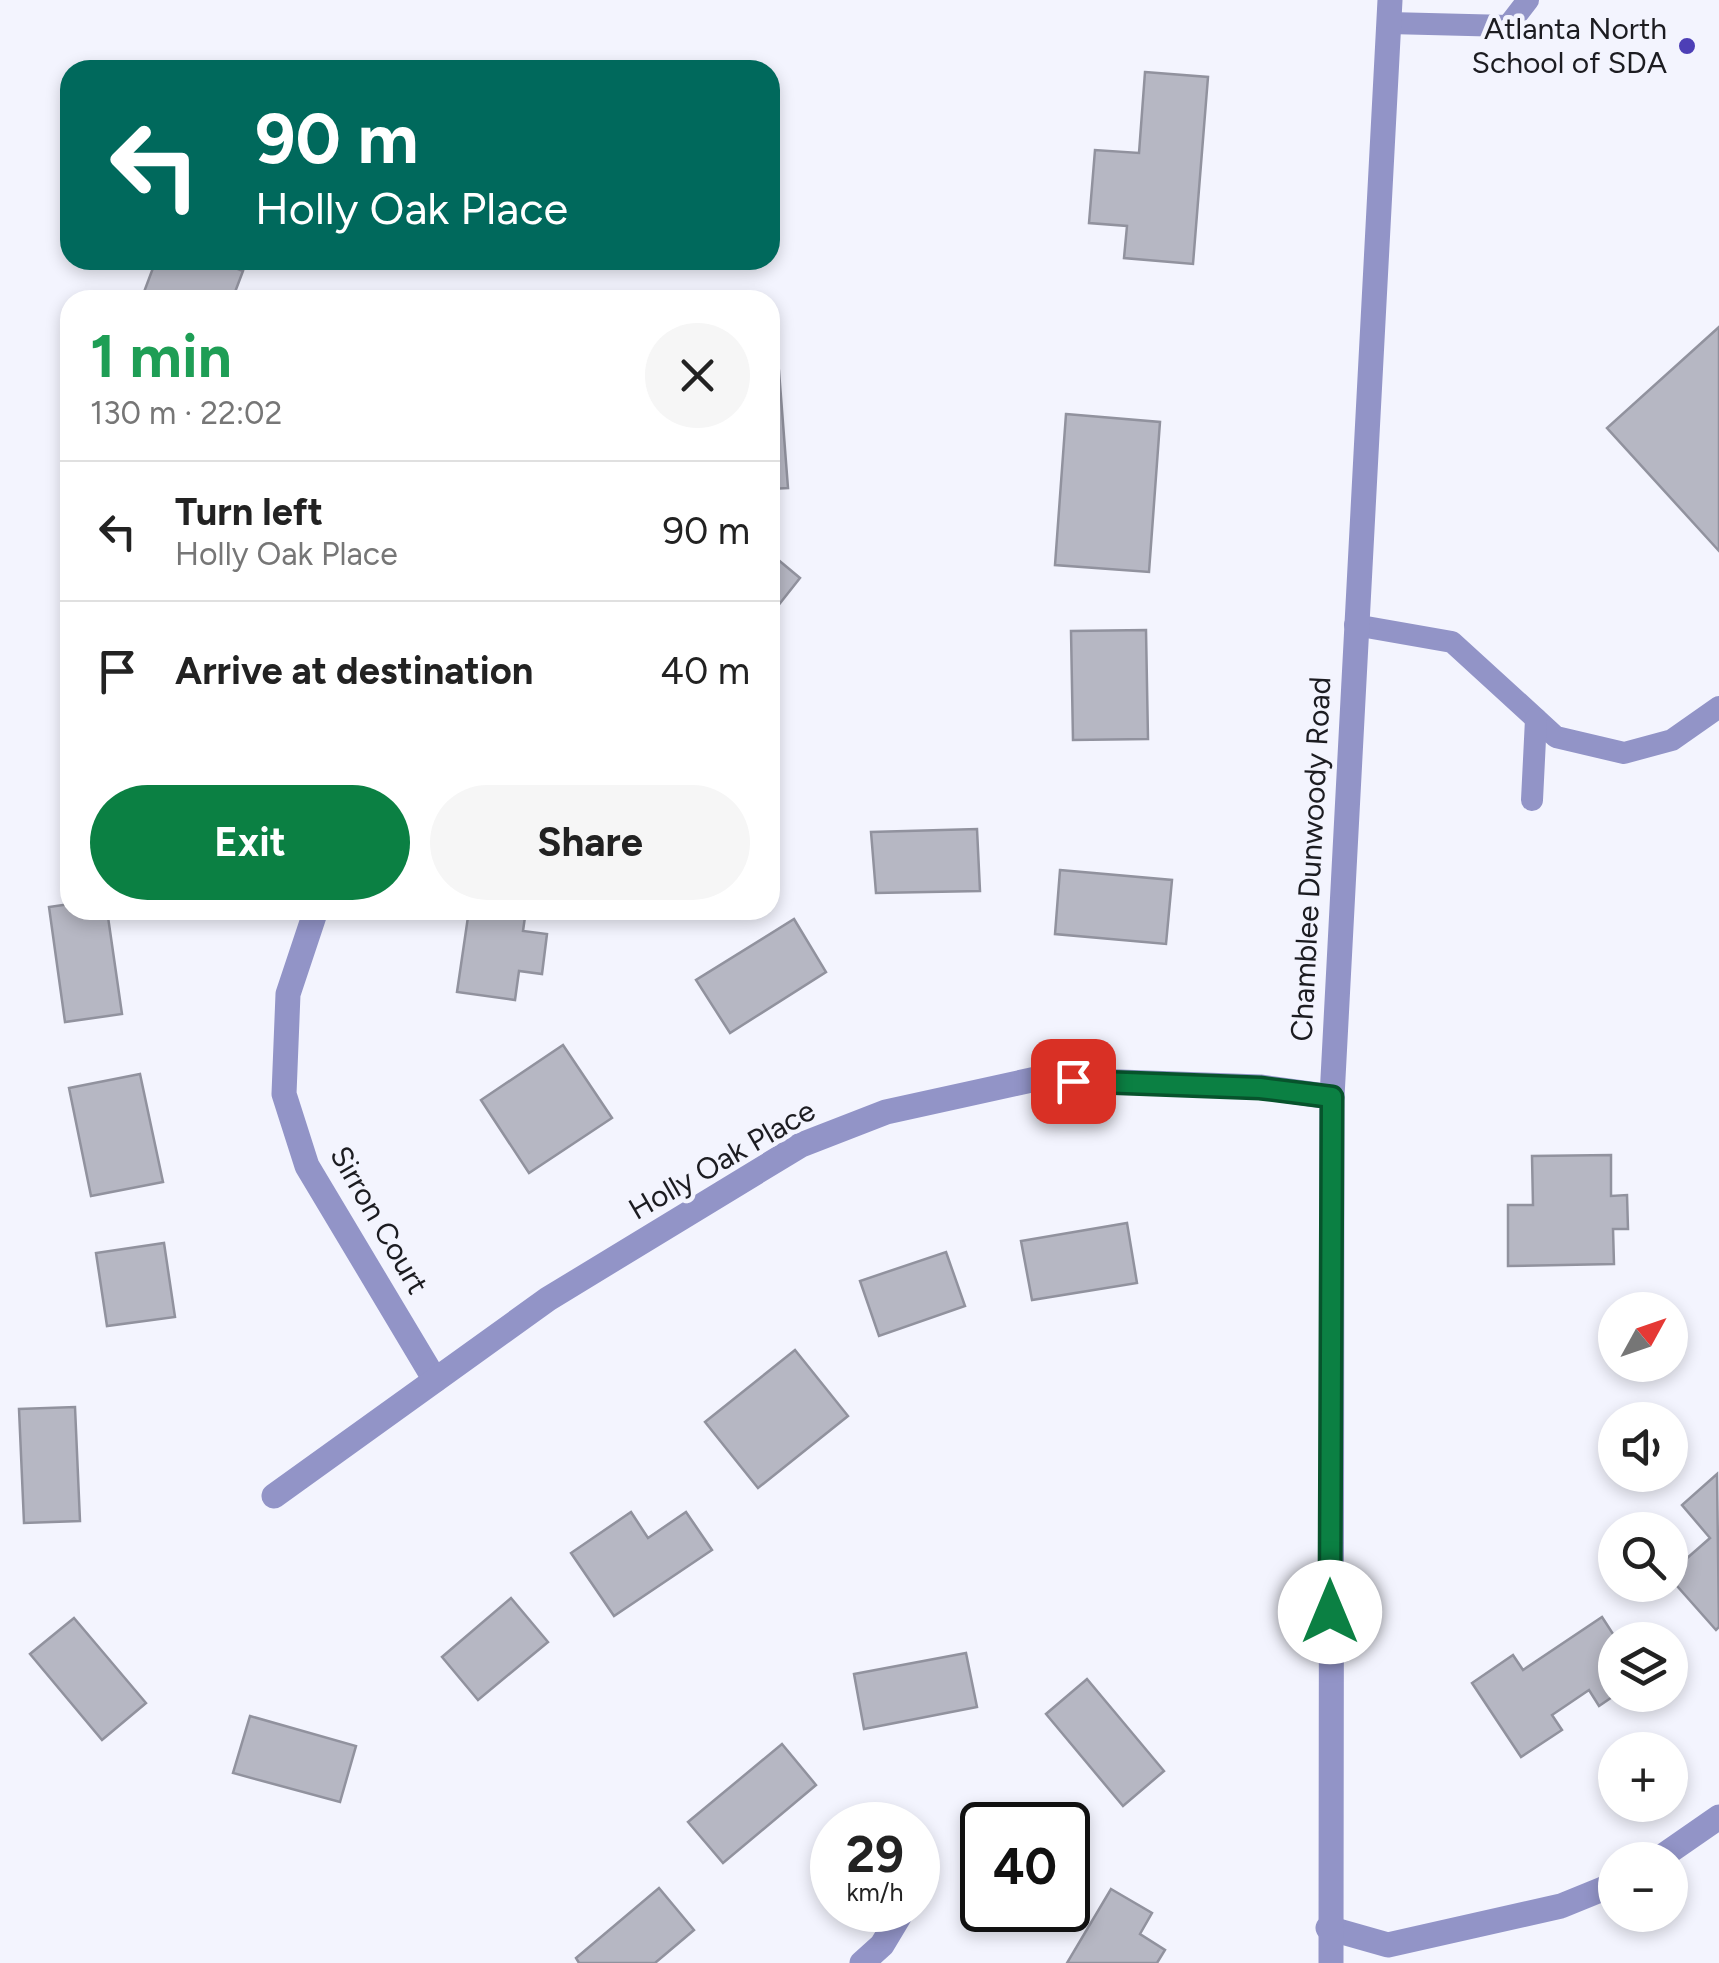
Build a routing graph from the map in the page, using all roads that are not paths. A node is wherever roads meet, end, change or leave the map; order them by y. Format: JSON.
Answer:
{"nodes":[{"id":1,"x":1528,"y":0,"type":"edge"},
{"id":2,"x":1390,"y":12,"type":"edge"},
{"id":3,"x":1355,"y":626,"type":"junction"},
{"id":4,"x":1719,"y":707,"type":"edge"},
{"id":5,"x":1536,"y":719,"type":"junction"},
{"id":6,"x":1532,"y":800,"type":"dead end"},
{"id":7,"x":313,"y":920,"type":"edge"},
{"id":8,"x":1332,"y":1097,"type":"junction"},
{"id":9,"x":434,"y":1380,"type":"junction"},
{"id":10,"x":274,"y":1496,"type":"dead end"},
{"id":11,"x":1719,"y":1817,"type":"edge"},
{"id":12,"x":1683,"y":1842,"type":"edge"},
{"id":13,"x":1598,"y":1891,"type":"edge"},
{"id":14,"x":1328,"y":1928,"type":"junction"},
{"id":15,"x":890,"y":1932,"type":"edge"},
{"id":16,"x":862,"y":1963,"type":"edge"},
{"id":17,"x":1331,"y":1963,"type":"edge"}],
"edges":[{"from":1,"to":2,"type":"lane"},
{"from":2,"to":3,"type":"street","name":"Chamblee Dunwoody Road"},
{"from":3,"to":5,"type":"lane"},
{"from":3,"to":8,"type":"street","name":"Chamblee Dunwoody Road"},
{"from":4,"to":5,"type":"lane"},
{"from":5,"to":6,"type":"lane"},
{"from":7,"to":9,"type":"street","name":"Sirron Court"},
{"from":8,"to":9,"type":"street","name":"Holly Oak Place"},
{"from":8,"to":14,"type":"street","name":"Chamblee Dunwoody Road"},
{"from":9,"to":10,"type":"street","name":"Holly Oak Place"},
{"from":11,"to":12,"type":"street"},
{"from":13,"to":14,"type":"street"},
{"from":14,"to":17,"type":"street","name":"Chamblee Dunwoody Road"},
{"from":15,"to":16,"type":"street"}]}
